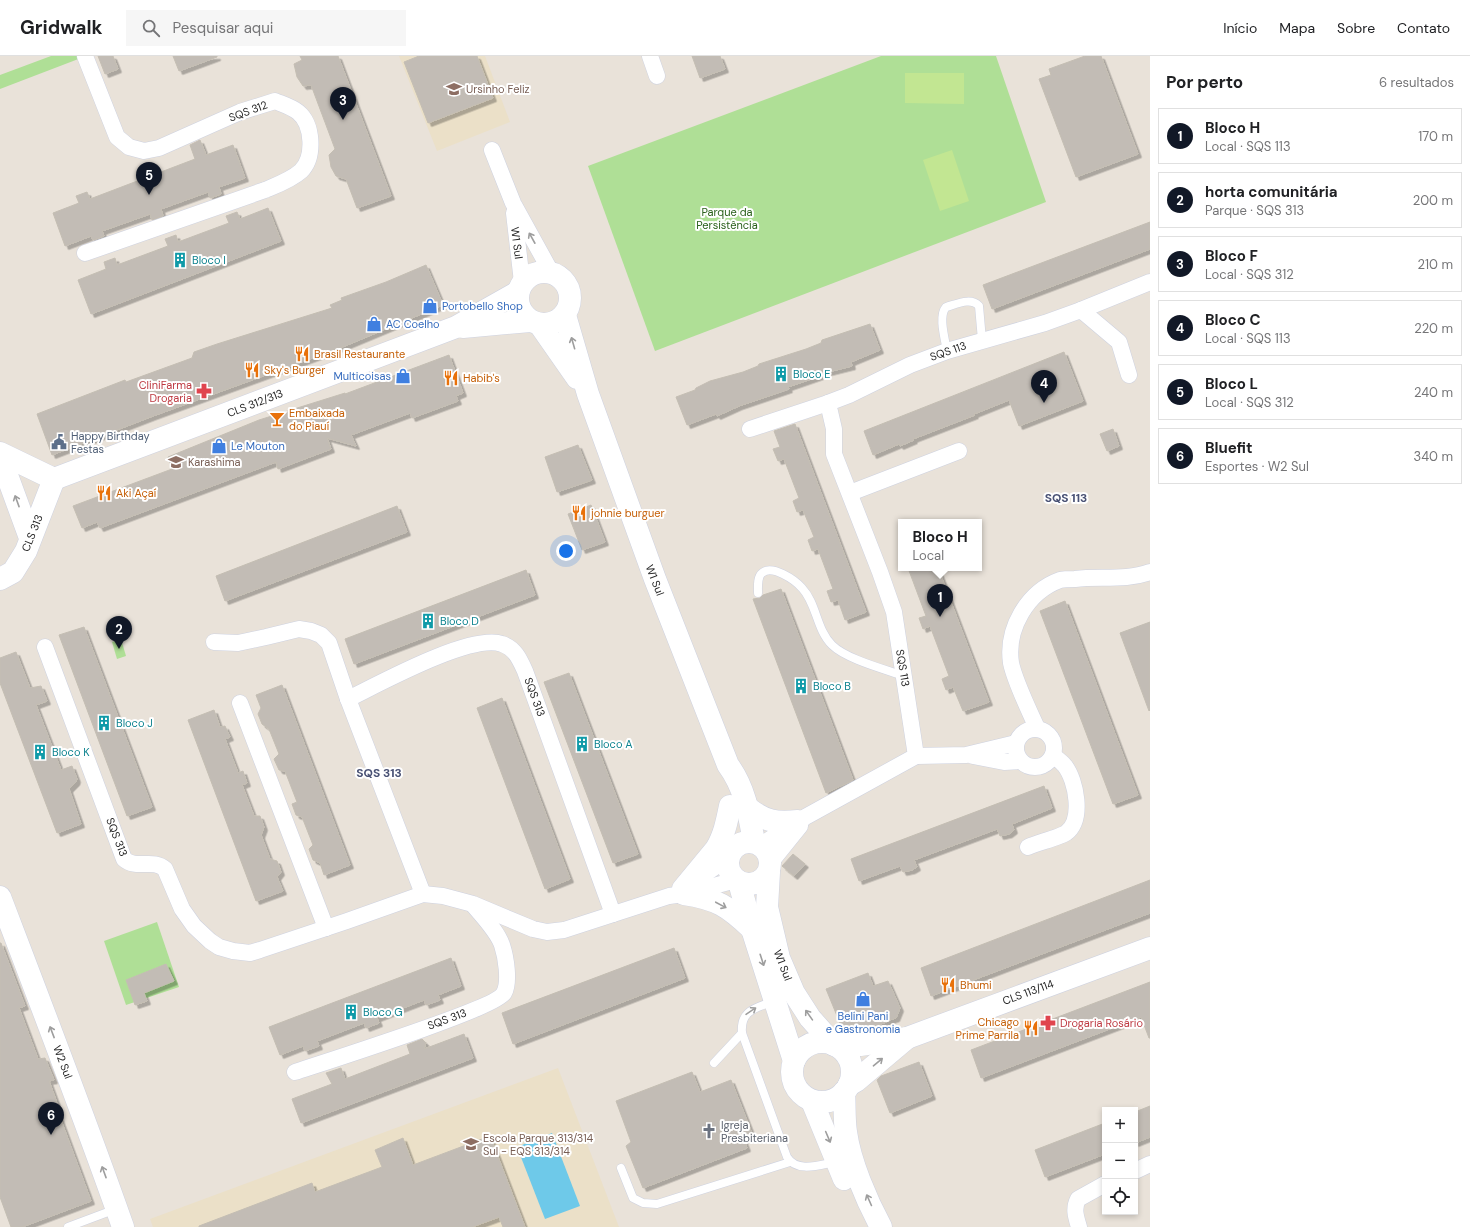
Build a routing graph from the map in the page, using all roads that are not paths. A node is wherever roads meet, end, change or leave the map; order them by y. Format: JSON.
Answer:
{"nodes":[{"id":1,"x":85,"y":56,"type":"edge"},
{"id":2,"x":650,"y":56,"type":"edge"},
{"id":3,"x":657,"y":76,"type":"dead end"},
{"id":4,"x":492,"y":150,"type":"dead end"},
{"id":5,"x":513,"y":203,"type":"junction"},
{"id":6,"x":84,"y":253,"type":"dead end"},
{"id":7,"x":551,"y":272,"type":"junction"},
{"id":8,"x":1150,"y":282,"type":"edge"},
{"id":9,"x":520,"y":287,"type":"junction"},
{"id":10,"x":1081,"y":310,"type":"junction"},
{"id":11,"x":565,"y":315,"type":"junction"},
{"id":12,"x":535,"y":323,"type":"junction"},
{"id":13,"x":456,"y":327,"type":"junction"},
{"id":14,"x":982,"y":340,"type":"junction"},
{"id":15,"x":947,"y":351,"type":"junction"},
{"id":16,"x":1130,"y":374,"type":"dead end"},
{"id":17,"x":588,"y":394,"type":"junction"},
{"id":18,"x":828,"y":403,"type":"junction"},
{"id":19,"x":750,"y":429,"type":"dead end"},
{"id":20,"x":959,"y":451,"type":"dead end"},
{"id":21,"x":0,"y":455,"type":"edge"},
{"id":22,"x":54,"y":479,"type":"junction"},
{"id":23,"x":850,"y":492,"type":"junction"},
{"id":24,"x":30,"y":538,"type":"junction"},
{"id":25,"x":1150,"y":572,"type":"edge"},
{"id":26,"x":0,"y":579,"type":"edge"},
{"id":27,"x":758,"y":593,"type":"dead end"},
{"id":28,"x":214,"y":642,"type":"dead end"},
{"id":29,"x":45,"y":647,"type":"dead end"},
{"id":30,"x":905,"y":677,"type":"junction"},
{"id":31,"x":1021,"y":691,"type":"junction"},
{"id":32,"x":348,"y":699,"type":"junction"},
{"id":33,"x":240,"y":703,"type":"dead end"},
{"id":34,"x":1037,"y":728,"type":"junction"},
{"id":35,"x":1018,"y":739,"type":"junction"},
{"id":36,"x":966,"y":755,"type":"junction"},
{"id":37,"x":1053,"y":755,"type":"junction"},
{"id":38,"x":916,"y":756,"type":"junction"},
{"id":39,"x":1020,"y":761,"type":"junction"},
{"id":40,"x":739,"y":807,"type":"junction"},
{"id":41,"x":802,"y":820,"type":"junction"},
{"id":42,"x":1028,"y":847,"type":"dead end"},
{"id":43,"x":753,"y":854,"type":"junction"},
{"id":44,"x":737,"y":881,"type":"junction"},
{"id":45,"x":681,"y":893,"type":"junction"},
{"id":46,"x":424,"y":894,"type":"junction"},
{"id":47,"x":0,"y":897,"type":"edge"},
{"id":48,"x":473,"y":904,"type":"junction"},
{"id":49,"x":613,"y":914,"type":"junction"},
{"id":50,"x":326,"y":928,"type":"junction"},
{"id":51,"x":752,"y":930,"type":"junction"},
{"id":52,"x":1150,"y":948,"type":"edge"},
{"id":53,"x":775,"y":1000,"type":"junction"},
{"id":54,"x":742,"y":1034,"type":"junction"},
{"id":55,"x":907,"y":1038,"type":"junction"},
{"id":56,"x":835,"y":1045,"type":"junction"},
{"id":57,"x":794,"y":1061,"type":"junction"},
{"id":58,"x":714,"y":1063,"type":"dead end"},
{"id":59,"x":295,"y":1072,"type":"dead end"},
{"id":60,"x":846,"y":1089,"type":"junction"},
{"id":61,"x":812,"y":1101,"type":"junction"},
{"id":62,"x":790,"y":1162,"type":"junction"},
{"id":63,"x":838,"y":1162,"type":"junction"},
{"id":64,"x":1150,"y":1164,"type":"edge"},
{"id":65,"x":621,"y":1168,"type":"dead end"},
{"id":66,"x":1138,"y":1170,"type":"edge"},
{"id":67,"x":1102,"y":1186,"type":"edge"},
{"id":68,"x":120,"y":1218,"type":"edge"},
{"id":69,"x":68,"y":1227,"type":"edge"},
{"id":70,"x":865,"y":1227,"type":"edge"},
{"id":71,"x":881,"y":1227,"type":"edge"},
{"id":72,"x":1079,"y":1227,"type":"edge"}],
"edges":[{"from":1,"to":6,"type":"street","name":"SQS 312"},
{"from":2,"to":3,"type":"street"},
{"from":4,"to":5,"type":"street","name":"W1 Sul"},
{"from":7,"to":5,"type":"street","name":"W1 Sul","one_way":true},
{"from":5,"to":9,"type":"street","name":"W1 Sul"},
{"from":7,"to":9,"type":"street"},
{"from":7,"to":11,"type":"street"},
{"from":8,"to":10,"type":"street","name":"SQS 113"},
{"from":9,"to":12,"type":"street"},
{"from":9,"to":13,"type":"street","name":"CLS 312/313"},
{"from":10,"to":14,"type":"street","name":"SQS 113"},
{"from":10,"to":16,"type":"street"},
{"from":11,"to":12,"type":"street"},
{"from":17,"to":11,"type":"street","name":"W1 Sul","one_way":true},
{"from":12,"to":13,"type":"street","name":"CLS 312/313"},
{"from":12,"to":17,"type":"street","name":"W1 Sul"},
{"from":13,"to":22,"type":"street","name":"CLS 312/313"},
{"from":14,"to":15,"type":"street","name":"SQS 113"},
{"from":14,"to":15,"type":"lane"},
{"from":15,"to":18,"type":"street","name":"SQS 113"},
{"from":17,"to":40,"type":"street","name":"W1 Sul"},
{"from":18,"to":19,"type":"street"},
{"from":18,"to":23,"type":"street","name":"SQS 113"},
{"from":20,"to":23,"type":"street"},
{"from":21,"to":22,"type":"street"},
{"from":24,"to":21,"type":"street","one_way":true},
{"from":22,"to":24,"type":"street","name":"CLS 313"},
{"from":23,"to":30,"type":"street","name":"SQS 113"},
{"from":24,"to":26,"type":"street","name":"CLS 313"},
{"from":25,"to":31,"type":"street"},
{"from":27,"to":30,"type":"lane"},
{"from":28,"to":32,"type":"street"},
{"from":29,"to":50,"type":"street","name":"SQS 313"},
{"from":30,"to":38,"type":"street","name":"SQS 113"},
{"from":31,"to":34,"type":"street"},
{"from":31,"to":35,"type":"street"},
{"from":32,"to":46,"type":"street"},
{"from":32,"to":49,"type":"street","name":"SQS 313"},
{"from":33,"to":50,"type":"street"},
{"from":34,"to":35,"type":"street"},
{"from":34,"to":37,"type":"street"},
{"from":35,"to":36,"type":"street"},
{"from":35,"to":39,"type":"street"},
{"from":36,"to":38,"type":"street"},
{"from":36,"to":39,"type":"street"},
{"from":37,"to":39,"type":"street"},
{"from":37,"to":42,"type":"street"},
{"from":38,"to":41,"type":"street"},
{"from":40,"to":41,"type":"street"},
{"from":40,"to":43,"type":"street","name":"W1 Sul"},
{"from":40,"to":45,"type":"street"},
{"from":41,"to":43,"type":"street"},
{"from":43,"to":44,"type":"street","name":"W1 Sul"},
{"from":43,"to":44,"type":"street"},
{"from":43,"to":45,"type":"street","name":"SQS 313"},
{"from":56,"to":43,"type":"street","name":"W1 Sul","one_way":true},
{"from":44,"to":45,"type":"street","name":"SQS 313"},
{"from":44,"to":51,"type":"street","name":"W1 Sul"},
{"from":45,"to":49,"type":"street","name":"SQS 313"},
{"from":45,"to":51,"type":"street","one_way":true},
{"from":46,"to":48,"type":"street","name":"SQS 313"},
{"from":46,"to":50,"type":"street","name":"SQS 313"},
{"from":68,"to":47,"type":"street","name":"W2 Sul","one_way":true},
{"from":48,"to":49,"type":"street","name":"SQS 313"},
{"from":48,"to":59,"type":"street","name":"SQS 313"},
{"from":51,"to":53,"type":"street","name":"W1 Sul","one_way":true},
{"from":52,"to":55,"type":"street","name":"CLS 113/114"},
{"from":54,"to":53,"type":"lane","one_way":true},
{"from":53,"to":57,"type":"street","name":"W1 Sul"},
{"from":54,"to":58,"type":"lane"},
{"from":54,"to":62,"type":"lane"},
{"from":55,"to":56,"type":"street","name":"CLS 113/114"},
{"from":60,"to":55,"type":"street","name":"CLS 113/114","one_way":true},
{"from":56,"to":57,"type":"street"},
{"from":56,"to":60,"type":"street"},
{"from":57,"to":61,"type":"street"},
{"from":60,"to":61,"type":"street"},
{"from":71,"to":60,"type":"street","one_way":true},
{"from":61,"to":63,"type":"street","one_way":true},
{"from":62,"to":63,"type":"lane"},
{"from":62,"to":65,"type":"lane"},
{"from":63,"to":70,"type":"street"},
{"from":64,"to":66,"type":"street"},
{"from":67,"to":72,"type":"street"},
{"from":68,"to":69,"type":"lane"}]}
